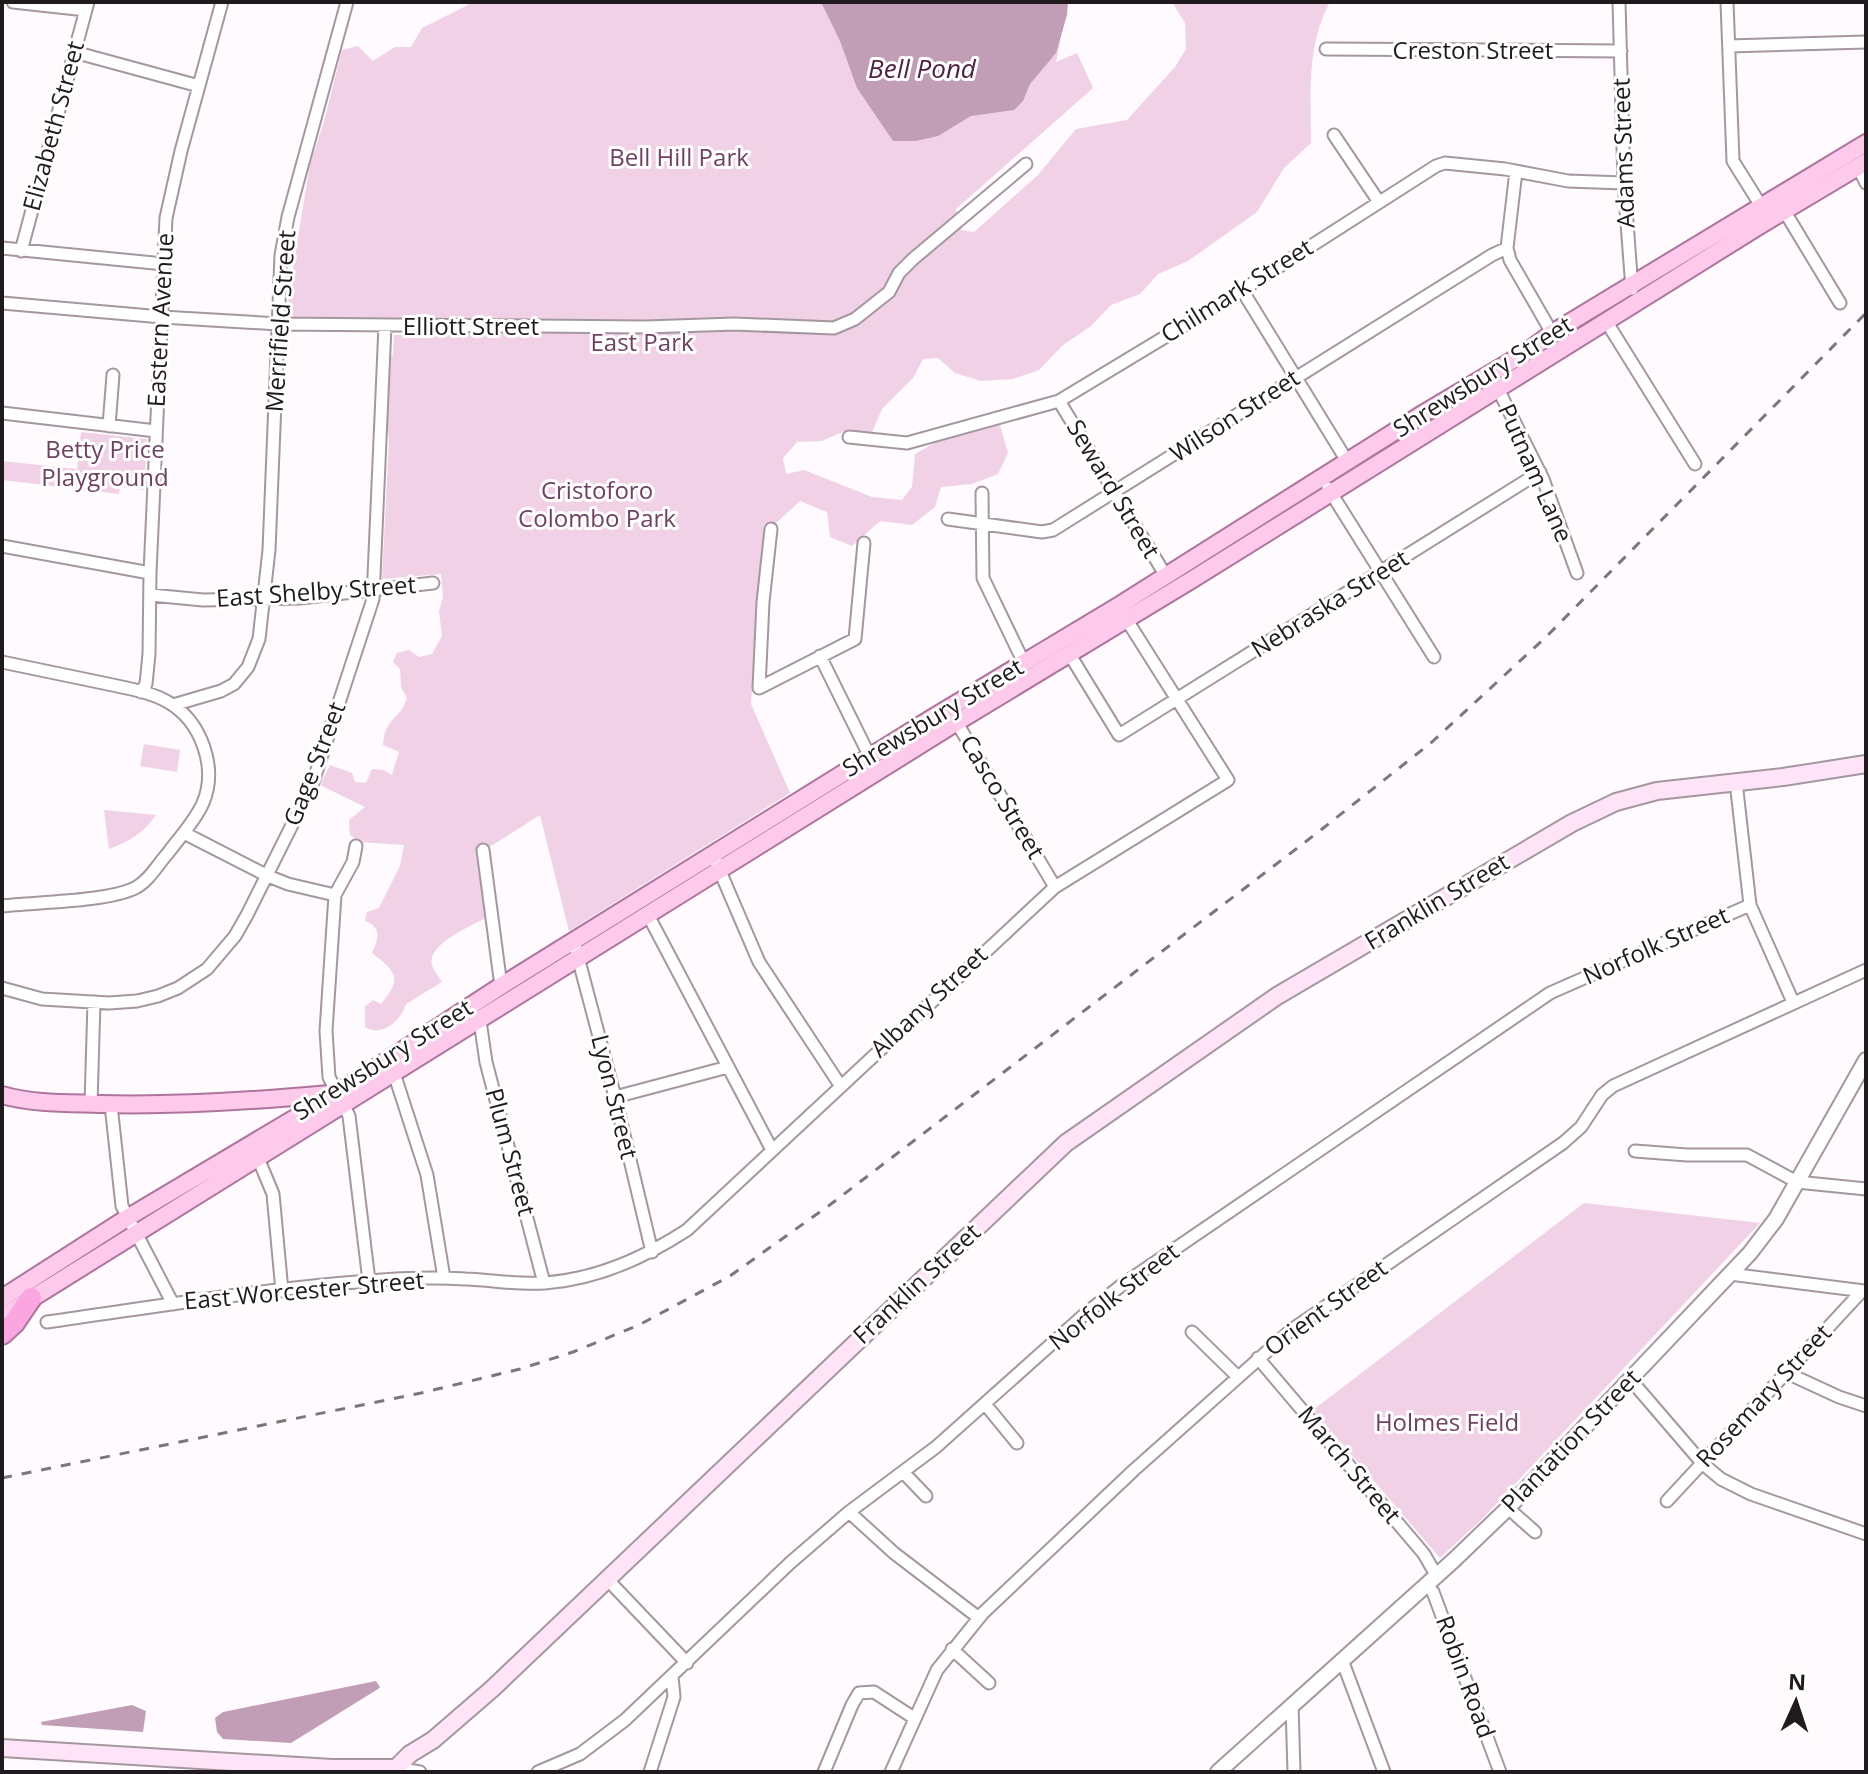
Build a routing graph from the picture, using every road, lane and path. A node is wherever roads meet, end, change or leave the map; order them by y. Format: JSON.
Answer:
{"nodes":[{"id":1,"x":13,"y":2,"type":"edge"},
{"id":2,"x":222,"y":2,"type":"edge"},
{"id":3,"x":347,"y":2,"type":"edge"},
{"id":4,"x":1619,"y":2,"type":"edge"},
{"id":5,"x":1727,"y":2,"type":"edge"},
{"id":6,"x":87,"y":6,"type":"edge"},
{"id":7,"x":1866,"y":42,"type":"edge"},
{"id":8,"x":1729,"y":46,"type":"junction"},
{"id":9,"x":1326,"y":49,"type":"dead end"},
{"id":10,"x":1621,"y":51,"type":"junction"},
{"id":11,"x":74,"y":52,"type":"junction"},
{"id":12,"x":199,"y":86,"type":"junction"},
{"id":13,"x":1334,"y":135,"type":"dead end"},
{"id":14,"x":1866,"y":143,"type":"edge"},
{"id":15,"x":1026,"y":164,"type":"dead end"},
{"id":16,"x":1862,"y":165,"type":"edge"},
{"id":17,"x":1516,"y":171,"type":"junction"},
{"id":18,"x":1624,"y":183,"type":"junction"},
{"id":19,"x":1866,"y":183,"type":"edge"},
{"id":20,"x":1379,"y":202,"type":"junction"},
{"id":21,"x":1761,"y":205,"type":"junction"},
{"id":22,"x":1785,"y":212,"type":"junction"},
{"id":23,"x":1769,"y":220,"type":"junction"},
{"id":24,"x":2,"y":248,"type":"edge"},
{"id":25,"x":1507,"y":248,"type":"junction"},
{"id":26,"x":21,"y":251,"type":"junction"},
{"id":27,"x":164,"y":264,"type":"junction"},
{"id":28,"x":1242,"y":290,"type":"junction"},
{"id":29,"x":1635,"y":294,"type":"junction"},
{"id":30,"x":2,"y":303,"type":"edge"},
{"id":31,"x":1840,"y":303,"type":"dead end"},
{"id":32,"x":162,"y":317,"type":"junction"},
{"id":33,"x":1606,"y":321,"type":"junction"},
{"id":34,"x":279,"y":324,"type":"junction"},
{"id":35,"x":385,"y":326,"type":"junction"},
{"id":36,"x":1552,"y":333,"type":"junction"},
{"id":37,"x":113,"y":375,"type":"dead end"},
{"id":38,"x":1296,"y":376,"type":"junction"},
{"id":39,"x":1494,"y":381,"type":"junction"},
{"id":40,"x":1059,"y":401,"type":"junction"},
{"id":41,"x":2,"y":413,"type":"edge"},
{"id":42,"x":109,"y":426,"type":"junction"},
{"id":43,"x":156,"y":431,"type":"junction"},
{"id":44,"x":849,"y":437,"type":"dead end"},
{"id":45,"x":1347,"y":461,"type":"junction"},
{"id":46,"x":1695,"y":464,"type":"dead end"},
{"id":47,"x":1540,"y":472,"type":"junction"},
{"id":48,"x":1326,"y":486,"type":"junction"},
{"id":49,"x":982,"y":493,"type":"dead end"},
{"id":50,"x":1115,"y":493,"type":"junction"},
{"id":51,"x":948,"y":519,"type":"dead end"},
{"id":52,"x":985,"y":525,"type":"junction"},
{"id":53,"x":771,"y":529,"type":"dead end"},
{"id":54,"x":864,"y":543,"type":"dead end"},
{"id":55,"x":2,"y":546,"type":"edge"},
{"id":56,"x":1380,"y":572,"type":"junction"},
{"id":57,"x":150,"y":573,"type":"junction"},
{"id":58,"x":1577,"y":573,"type":"dead end"},
{"id":59,"x":1166,"y":576,"type":"junction"},
{"id":60,"x":433,"y":583,"type":"dead end"},
{"id":61,"x":376,"y":588,"type":"junction"},
{"id":62,"x":151,"y":595,"type":"junction"},
{"id":63,"x":265,"y":599,"type":"junction"},
{"id":64,"x":1122,"y":613,"type":"junction"},
{"id":65,"x":1070,"y":655,"type":"junction"},
{"id":66,"x":820,"y":656,"type":"junction"},
{"id":67,"x":1434,"y":657,"type":"dead end"},
{"id":68,"x":2,"y":662,"type":"edge"},
{"id":69,"x":1024,"y":663,"type":"junction"},
{"id":70,"x":141,"y":692,"type":"junction"},
{"id":71,"x":1177,"y":699,"type":"junction"},
{"id":72,"x":173,"y":705,"type":"junction"},
{"id":73,"x":952,"y":715,"type":"junction"},
{"id":74,"x":869,"y":757,"type":"junction"},
{"id":75,"x":1866,"y":764,"type":"edge"},
{"id":76,"x":878,"y":772,"type":"junction"},
{"id":77,"x":1736,"y":782,"type":"junction"},
{"id":78,"x":184,"y":833,"type":"junction"},
{"id":79,"x":356,"y":846,"type":"dead end"},
{"id":80,"x":483,"y":850,"type":"dead end"},
{"id":81,"x":716,"y":863,"type":"junction"},
{"id":82,"x":268,"y":876,"type":"junction"},
{"id":83,"x":1055,"y":887,"type":"junction"},
{"id":84,"x":335,"y":895,"type":"junction"},
{"id":85,"x":1750,"y":905,"type":"junction"},
{"id":86,"x":2,"y":906,"type":"edge"},
{"id":87,"x":648,"y":915,"type":"junction"},
{"id":88,"x":576,"y":950,"type":"junction"},
{"id":89,"x":1866,"y":970,"type":"edge"},
{"id":90,"x":501,"y":986,"type":"junction"},
{"id":91,"x":2,"y":988,"type":"edge"},
{"id":92,"x":94,"y":1002,"type":"junction"},
{"id":93,"x":1793,"y":1002,"type":"junction"},
{"id":94,"x":480,"y":1021,"type":"junction"},
{"id":95,"x":1866,"y":1060,"type":"edge"},
{"id":96,"x":392,"y":1066,"type":"junction"},
{"id":97,"x":728,"y":1067,"type":"junction"},
{"id":98,"x":840,"y":1085,"type":"junction"},
{"id":99,"x":2,"y":1095,"type":"edge"},
{"id":100,"x":615,"y":1097,"type":"junction"},
{"id":101,"x":279,"y":1098,"type":"junction"},
{"id":102,"x":341,"y":1099,"type":"junction"},
{"id":103,"x":91,"y":1104,"type":"junction"},
{"id":104,"x":111,"y":1105,"type":"junction"},
{"id":105,"x":284,"y":1123,"type":"junction"},
{"id":106,"x":772,"y":1150,"type":"junction"},
{"id":107,"x":1635,"y":1151,"type":"dead end"},
{"id":108,"x":258,"y":1158,"type":"junction"},
{"id":109,"x":1797,"y":1182,"type":"junction"},
{"id":110,"x":1866,"y":1189,"type":"edge"},
{"id":111,"x":127,"y":1218,"type":"junction"},
{"id":112,"x":134,"y":1235,"type":"junction"},
{"id":113,"x":652,"y":1252,"type":"junction"},
{"id":114,"x":1730,"y":1274,"type":"junction"},
{"id":115,"x":444,"y":1278,"type":"junction"},
{"id":116,"x":369,"y":1281,"type":"junction"},
{"id":117,"x":544,"y":1283,"type":"junction"},
{"id":118,"x":282,"y":1291,"type":"junction"},
{"id":119,"x":1864,"y":1291,"type":"edge"},
{"id":120,"x":2,"y":1298,"type":"edge"},
{"id":121,"x":31,"y":1298,"type":"junction"},
{"id":122,"x":173,"y":1304,"type":"junction"},
{"id":123,"x":2,"y":1317,"type":"edge"},
{"id":124,"x":47,"y":1322,"type":"dead end"},
{"id":125,"x":1192,"y":1332,"type":"dead end"},
{"id":126,"x":2,"y":1334,"type":"edge"},
{"id":127,"x":1258,"y":1358,"type":"junction"},
{"id":128,"x":1787,"y":1373,"type":"junction"},
{"id":129,"x":1237,"y":1376,"type":"junction"},
{"id":130,"x":1630,"y":1379,"type":"junction"},
{"id":131,"x":985,"y":1404,"type":"junction"},
{"id":132,"x":1866,"y":1406,"type":"edge"},
{"id":133,"x":1017,"y":1443,"type":"dead end"},
{"id":134,"x":1702,"y":1463,"type":"junction"},
{"id":135,"x":903,"y":1472,"type":"junction"},
{"id":136,"x":926,"y":1496,"type":"dead end"},
{"id":137,"x":1667,"y":1501,"type":"dead end"},
{"id":138,"x":1508,"y":1508,"type":"junction"},
{"id":139,"x":849,"y":1512,"type":"junction"},
{"id":140,"x":1535,"y":1532,"type":"dead end"},
{"id":141,"x":1866,"y":1534,"type":"edge"},
{"id":142,"x":607,"y":1579,"type":"junction"},
{"id":143,"x":1431,"y":1580,"type":"junction"},
{"id":144,"x":979,"y":1618,"type":"junction"},
{"id":145,"x":952,"y":1649,"type":"junction"},
{"id":146,"x":1342,"y":1660,"type":"junction"},
{"id":147,"x":687,"y":1663,"type":"junction"},
{"id":148,"x":672,"y":1676,"type":"junction"},
{"id":149,"x":989,"y":1683,"type":"dead end"},
{"id":150,"x":1292,"y":1705,"type":"junction"},
{"id":151,"x":914,"y":1718,"type":"junction"},
{"id":152,"x":2,"y":1748,"type":"edge"},
{"id":153,"x":397,"y":1770,"type":"edge"},
{"id":154,"x":420,"y":1772,"type":"edge"},
{"id":155,"x":538,"y":1772,"type":"edge"},
{"id":156,"x":650,"y":1772,"type":"edge"},
{"id":157,"x":824,"y":1772,"type":"edge"},
{"id":158,"x":891,"y":1772,"type":"edge"},
{"id":159,"x":1218,"y":1772,"type":"edge"},
{"id":160,"x":1294,"y":1772,"type":"edge"},
{"id":161,"x":1384,"y":1772,"type":"edge"},
{"id":162,"x":1500,"y":1772,"type":"edge"}],
"edges":[{"from":1,"to":6,"type":"street"},
{"from":2,"to":12,"type":"street","name":"Eastern Avenue"},
{"from":3,"to":34,"type":"street","name":"Merrifield Street"},
{"from":4,"to":10,"type":"street","name":"Adams Street"},
{"from":5,"to":8,"type":"street"},
{"from":6,"to":11,"type":"street","name":"Elizabeth Street"},
{"from":7,"to":8,"type":"street"},
{"from":8,"to":21,"type":"street"},
{"from":9,"to":10,"type":"street","name":"Creston Street"},
{"from":10,"to":18,"type":"street","name":"Adams Street"},
{"from":11,"to":12,"type":"street"},
{"from":11,"to":26,"type":"street","name":"Elizabeth Street"},
{"from":12,"to":27,"type":"street","name":"Eastern Avenue"},
{"from":13,"to":20,"type":"street"},
{"from":14,"to":21,"type":"main road","name":"Shrewsbury Street"},
{"from":15,"to":35,"type":"street","name":"Elliott Street"},
{"from":16,"to":19,"type":"street"},
{"from":16,"to":22,"type":"main road","name":"Shrewsbury Street"},
{"from":17,"to":18,"type":"street","name":"Chilmark Street"},
{"from":17,"to":20,"type":"street","name":"Chilmark Street"},
{"from":17,"to":25,"type":"street"},
{"from":18,"to":29,"type":"street","name":"Adams Street"},
{"from":20,"to":28,"type":"street","name":"Chilmark Street"},
{"from":21,"to":23,"type":"street"},
{"from":21,"to":29,"type":"main road","name":"Shrewsbury Street"},
{"from":22,"to":23,"type":"main road","name":"Shrewsbury Street"},
{"from":22,"to":31,"type":"street"},
{"from":23,"to":29,"type":"main road","name":"Shrewsbury Street"},
{"from":24,"to":26,"type":"street"},
{"from":25,"to":36,"type":"street"},
{"from":25,"to":38,"type":"street","name":"Wilson Street"},
{"from":26,"to":27,"type":"street"},
{"from":27,"to":32,"type":"street","name":"Eastern Avenue"},
{"from":28,"to":38,"type":"street"},
{"from":28,"to":40,"type":"street","name":"Chilmark Street"},
{"from":29,"to":33,"type":"main road","name":"Shrewsbury Street"},
{"from":29,"to":36,"type":"main road","name":"Shrewsbury Street"},
{"from":30,"to":32,"type":"street","name":"Elliott Street"},
{"from":32,"to":34,"type":"street","name":"Elliott Street"},
{"from":32,"to":43,"type":"street","name":"Eastern Avenue"},
{"from":33,"to":39,"type":"main road","name":"Shrewsbury Street"},
{"from":33,"to":46,"type":"street"},
{"from":34,"to":35,"type":"street","name":"Elliott Street"},
{"from":34,"to":63,"type":"street","name":"Merrifield Street"},
{"from":35,"to":61,"type":"street","name":"Gage Street"},
{"from":36,"to":39,"type":"main road","name":"Shrewsbury Street"},
{"from":37,"to":42,"type":"street"},
{"from":38,"to":45,"type":"street"},
{"from":38,"to":50,"type":"street","name":"Wilson Street"},
{"from":39,"to":45,"type":"main road","name":"Shrewsbury Street"},
{"from":39,"to":47,"type":"street","name":"Putnam Lane"},
{"from":39,"to":48,"type":"main road","name":"Shrewsbury Street"},
{"from":40,"to":44,"type":"street","name":"Chilmark Street"},
{"from":40,"to":50,"type":"street","name":"Seward Street"},
{"from":41,"to":42,"type":"street"},
{"from":42,"to":43,"type":"street"},
{"from":43,"to":57,"type":"street","name":"Eastern Avenue"},
{"from":45,"to":48,"type":"main road","name":"Shrewsbury Street"},
{"from":47,"to":56,"type":"street","name":"Nebraska Street"},
{"from":47,"to":58,"type":"street","name":"Putnam Lane"},
{"from":48,"to":56,"type":"street"},
{"from":48,"to":59,"type":"main road","name":"Shrewsbury Street"},
{"from":48,"to":64,"type":"main road","name":"Shrewsbury Street"},
{"from":49,"to":52,"type":"street"},
{"from":50,"to":52,"type":"street","name":"Wilson Street"},
{"from":50,"to":59,"type":"street","name":"Seward Street"},
{"from":51,"to":52,"type":"street","name":"Wilson Street"},
{"from":52,"to":69,"type":"street"},
{"from":53,"to":66,"type":"street"},
{"from":54,"to":66,"type":"street"},
{"from":55,"to":57,"type":"street"},
{"from":56,"to":67,"type":"street"},
{"from":56,"to":71,"type":"street","name":"Nebraska Street"},
{"from":57,"to":62,"type":"street","name":"Eastern Avenue"},
{"from":59,"to":64,"type":"main road","name":"Shrewsbury Street"},
{"from":60,"to":61,"type":"street","name":"East Shelby Street"},
{"from":61,"to":63,"type":"street","name":"East Shelby Street"},
{"from":61,"to":82,"type":"street","name":"Gage Street"},
{"from":62,"to":63,"type":"street","name":"East Shelby Street"},
{"from":62,"to":70,"type":"street","name":"Eastern Avenue"},
{"from":63,"to":72,"type":"street","name":"Merrifield Street"},
{"from":64,"to":65,"type":"main road","name":"Shrewsbury Street"},
{"from":64,"to":69,"type":"main road","name":"Shrewsbury Street"},
{"from":64,"to":71,"type":"street"},
{"from":65,"to":71,"type":"street","name":"Nebraska Street"},
{"from":65,"to":73,"type":"main road","name":"Shrewsbury Street"},
{"from":66,"to":74,"type":"street"},
{"from":68,"to":70,"type":"street"},
{"from":69,"to":73,"type":"main road","name":"Shrewsbury Street"},
{"from":70,"to":72,"type":"street"},
{"from":71,"to":83,"type":"street","name":"Albany Street"},
{"from":72,"to":78,"type":"street"},
{"from":73,"to":74,"type":"main road","name":"Shrewsbury Street"},
{"from":73,"to":76,"type":"main road","name":"Shrewsbury Street"},
{"from":73,"to":83,"type":"street","name":"Casco Street"},
{"from":74,"to":76,"type":"street"},
{"from":74,"to":81,"type":"main road","name":"Shrewsbury Street"},
{"from":75,"to":77,"type":"main road","name":"Franklin Street"},
{"from":76,"to":81,"type":"main road","name":"Shrewsbury Street"},
{"from":77,"to":85,"type":"street"},
{"from":77,"to":142,"type":"main road","name":"Franklin Street"},
{"from":78,"to":82,"type":"street"},
{"from":78,"to":86,"type":"street"},
{"from":79,"to":84,"type":"street"},
{"from":80,"to":90,"type":"street"},
{"from":81,"to":87,"type":"main road","name":"Shrewsbury Street"},
{"from":81,"to":88,"type":"main road","name":"Shrewsbury Street"},
{"from":81,"to":98,"type":"street"},
{"from":82,"to":84,"type":"street"},
{"from":82,"to":92,"type":"street","name":"Gage Street"},
{"from":83,"to":98,"type":"street","name":"Albany Street"},
{"from":84,"to":102,"type":"street"},
{"from":85,"to":93,"type":"street"},
{"from":85,"to":131,"type":"street","name":"Norfolk Street"},
{"from":87,"to":88,"type":"main road","name":"Shrewsbury Street"},
{"from":87,"to":97,"type":"street"},
{"from":88,"to":90,"type":"main road","name":"Shrewsbury Street"},
{"from":88,"to":94,"type":"main road","name":"Shrewsbury Street"},
{"from":88,"to":100,"type":"street","name":"Lyon Street"},
{"from":89,"to":93,"type":"street","name":"Orient Street"},
{"from":90,"to":96,"type":"main road","name":"Shrewsbury Street"},
{"from":91,"to":92,"type":"street","name":"Gage Street"},
{"from":92,"to":103,"type":"street"},
{"from":93,"to":127,"type":"street","name":"Orient Street"},
{"from":94,"to":96,"type":"main road","name":"Shrewsbury Street"},
{"from":94,"to":117,"type":"street","name":"Plum Street"},
{"from":95,"to":109,"type":"street","name":"Plantation Street"},
{"from":96,"to":102,"type":"main road","name":"Shrewsbury Street"},
{"from":96,"to":102,"type":"main road","name":"Shrewsbury Street"},
{"from":96,"to":115,"type":"street"},
{"from":97,"to":100,"type":"street"},
{"from":97,"to":106,"type":"street"},
{"from":98,"to":106,"type":"street","name":"Albany Street"},
{"from":99,"to":103,"type":"main road"},
{"from":100,"to":113,"type":"street","name":"Lyon Street"},
{"from":101,"to":102,"type":"main road"},
{"from":101,"to":104,"type":"main road"},
{"from":101,"to":105,"type":"main road"},
{"from":102,"to":105,"type":"main road","name":"Shrewsbury Street"},
{"from":102,"to":108,"type":"main road","name":"Shrewsbury Street"},
{"from":102,"to":116,"type":"street"},
{"from":103,"to":104,"type":"main road"},
{"from":104,"to":111,"type":"street"},
{"from":105,"to":111,"type":"main road","name":"Shrewsbury Street"},
{"from":106,"to":113,"type":"street","name":"Albany Street"},
{"from":107,"to":109,"type":"street"},
{"from":108,"to":112,"type":"main road","name":"Shrewsbury Street"},
{"from":108,"to":118,"type":"street"},
{"from":109,"to":110,"type":"street"},
{"from":109,"to":114,"type":"street","name":"Plantation Street"},
{"from":111,"to":112,"type":"street"},
{"from":111,"to":120,"type":"main road","name":"Shrewsbury Street"},
{"from":112,"to":121,"type":"main road","name":"Shrewsbury Street"},
{"from":112,"to":122,"type":"street"},
{"from":113,"to":117,"type":"street","name":"East Worcester Street"},
{"from":114,"to":119,"type":"street"},
{"from":114,"to":130,"type":"street","name":"Plantation Street"},
{"from":115,"to":116,"type":"street","name":"East Worcester Street"},
{"from":115,"to":117,"type":"street","name":"East Worcester Street"},
{"from":116,"to":118,"type":"street","name":"East Worcester Street"},
{"from":118,"to":122,"type":"street","name":"East Worcester Street"},
{"from":119,"to":128,"type":"street","name":"Rosemary Street"},
{"from":121,"to":123,"type":"main road","name":"Shrewsbury Street"},
{"from":121,"to":126,"type":"highway"},
{"from":122,"to":124,"type":"street","name":"East Worcester Street"},
{"from":125,"to":129,"type":"street"},
{"from":127,"to":129,"type":"street","name":"Orient Street"},
{"from":127,"to":143,"type":"street","name":"March Street"},
{"from":128,"to":132,"type":"street"},
{"from":128,"to":134,"type":"street","name":"Rosemary Street"},
{"from":129,"to":144,"type":"street","name":"Orient Street"},
{"from":130,"to":134,"type":"street"},
{"from":130,"to":138,"type":"street","name":"Plantation Street"},
{"from":131,"to":133,"type":"street"},
{"from":131,"to":135,"type":"street","name":"Norfolk Street"},
{"from":134,"to":137,"type":"street","name":"Rosemary Street"},
{"from":134,"to":141,"type":"street"},
{"from":135,"to":136,"type":"street"},
{"from":135,"to":139,"type":"street","name":"Norfolk Street"},
{"from":138,"to":140,"type":"street"},
{"from":138,"to":143,"type":"street","name":"Plantation Street"},
{"from":139,"to":144,"type":"street"},
{"from":139,"to":147,"type":"street","name":"Norfolk Street"},
{"from":142,"to":147,"type":"street"},
{"from":142,"to":153,"type":"main road","name":"Franklin Street"},
{"from":143,"to":146,"type":"street","name":"Plantation Street"},
{"from":143,"to":162,"type":"street","name":"Robin Road"},
{"from":144,"to":145,"type":"street","name":"Orient Street"},
{"from":145,"to":149,"type":"street"},
{"from":145,"to":151,"type":"street","name":"Orient Street"},
{"from":146,"to":150,"type":"street","name":"Plantation Street"},
{"from":146,"to":161,"type":"street"},
{"from":147,"to":148,"type":"street","name":"Norfolk Street"},
{"from":148,"to":155,"type":"street","name":"Norfolk Street"},
{"from":148,"to":156,"type":"street"},
{"from":150,"to":159,"type":"street","name":"Plantation Street"},
{"from":150,"to":160,"type":"street"},
{"from":151,"to":157,"type":"street"},
{"from":151,"to":158,"type":"street","name":"Orient Street"},
{"from":152,"to":153,"type":"main road"},
{"from":153,"to":154,"type":"street"}]}
